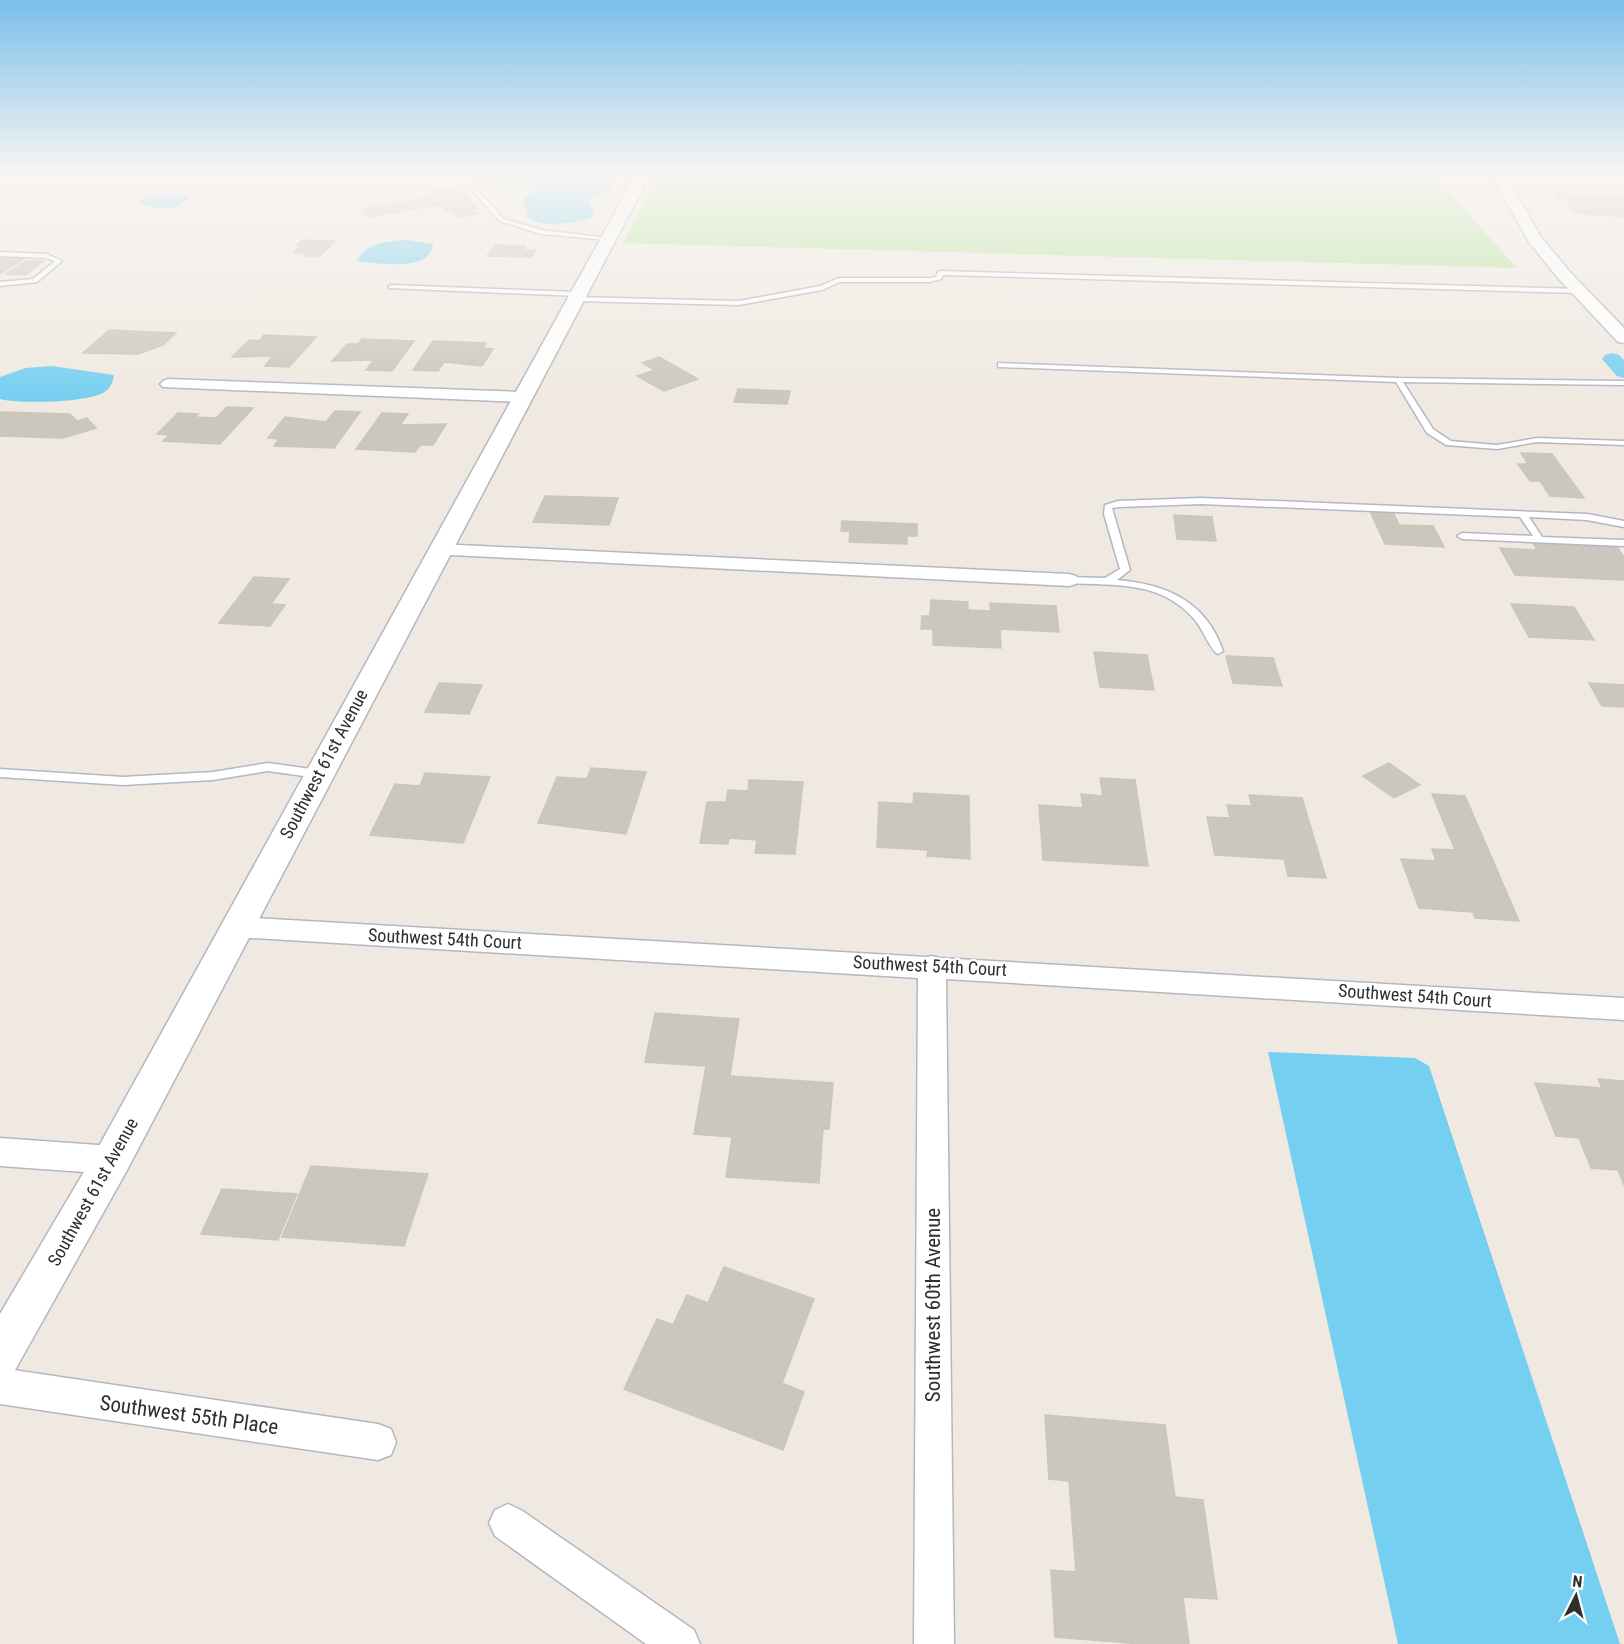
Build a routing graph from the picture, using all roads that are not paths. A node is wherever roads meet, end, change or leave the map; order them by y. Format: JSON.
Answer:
{"nodes":[{"id":1,"x":602,"y":248,"type":"edge"},
{"id":2,"x":1542,"y":248,"type":"edge"},
{"id":3,"x":0,"y":254,"type":"edge"},
{"id":4,"x":0,"y":284,"type":"edge"},
{"id":5,"x":391,"y":287,"type":"dead end"},
{"id":6,"x":1580,"y":291,"type":"junction"},
{"id":7,"x":576,"y":297,"type":"junction"},
{"id":8,"x":1623,"y":335,"type":"edge"},
{"id":9,"x":1002,"y":365,"type":"dead end"},
{"id":10,"x":1398,"y":380,"type":"junction"},
{"id":11,"x":1622,"y":383,"type":"edge"},
{"id":12,"x":168,"y":384,"type":"dead end"},
{"id":13,"x":521,"y":397,"type":"junction"},
{"id":14,"x":1624,"y":443,"type":"edge"},
{"id":15,"x":1523,"y":514,"type":"junction"},
{"id":16,"x":1624,"y":524,"type":"edge"},
{"id":17,"x":1462,"y":536,"type":"dead end"},
{"id":18,"x":1540,"y":540,"type":"junction"},
{"id":19,"x":1624,"y":543,"type":"edge"},
{"id":20,"x":439,"y":549,"type":"junction"},
{"id":21,"x":1069,"y":580,"type":"joint"},
{"id":22,"x":1106,"y":582,"type":"junction"},
{"id":23,"x":1218,"y":651,"type":"dead end"},
{"id":24,"x":0,"y":773,"type":"edge"},
{"id":25,"x":318,"y":774,"type":"junction"},
{"id":26,"x":236,"y":927,"type":"junction"},
{"id":27,"x":932,"y":966,"type":"junction"},
{"id":28,"x":1624,"y":1009,"type":"edge"},
{"id":29,"x":0,"y":1152,"type":"edge"},
{"id":30,"x":112,"y":1160,"type":"junction"},
{"id":31,"x":0,"y":1355,"type":"edge"},
{"id":32,"x":0,"y":1386,"type":"edge"},
{"id":33,"x":378,"y":1442,"type":"dead end"},
{"id":34,"x":508,"y":1523,"type":"dead end"},
{"id":35,"x":680,"y":1644,"type":"edge"},
{"id":36,"x":934,"y":1644,"type":"edge"}],
"edges":[{"from":1,"to":7,"type":"street","name":"Southwest 61st Avenue"},
{"from":2,"to":6,"type":"street"},
{"from":3,"to":4,"type":"lane"},
{"from":5,"to":7,"type":"lane"},
{"from":6,"to":7,"type":"lane"},
{"from":6,"to":8,"type":"street"},
{"from":7,"to":13,"type":"street","name":"Southwest 61st Avenue"},
{"from":9,"to":10,"type":"lane"},
{"from":10,"to":11,"type":"lane"},
{"from":10,"to":14,"type":"lane"},
{"from":12,"to":13,"type":"street"},
{"from":13,"to":20,"type":"street","name":"Southwest 61st Avenue"},
{"from":15,"to":16,"type":"lane"},
{"from":15,"to":18,"type":"lane"},
{"from":15,"to":22,"type":"lane"},
{"from":17,"to":18,"type":"lane"},
{"from":18,"to":19,"type":"lane"},
{"from":20,"to":21,"type":"street"},
{"from":20,"to":25,"type":"street","name":"Southwest 61st Avenue"},
{"from":21,"to":22,"type":"lane"},
{"from":22,"to":23,"type":"lane"},
{"from":24,"to":25,"type":"lane"},
{"from":25,"to":26,"type":"street","name":"Southwest 61st Avenue"},
{"from":26,"to":27,"type":"street","name":"Southwest 54th Court"},
{"from":26,"to":30,"type":"street","name":"Southwest 61st Avenue"},
{"from":27,"to":28,"type":"street","name":"Southwest 54th Court"},
{"from":27,"to":36,"type":"street","name":"Southwest 60th Avenue"},
{"from":29,"to":30,"type":"street"},
{"from":30,"to":31,"type":"street","name":"Southwest 61st Avenue"},
{"from":32,"to":33,"type":"street","name":"Southwest 55th Place"},
{"from":34,"to":35,"type":"street"}]}
